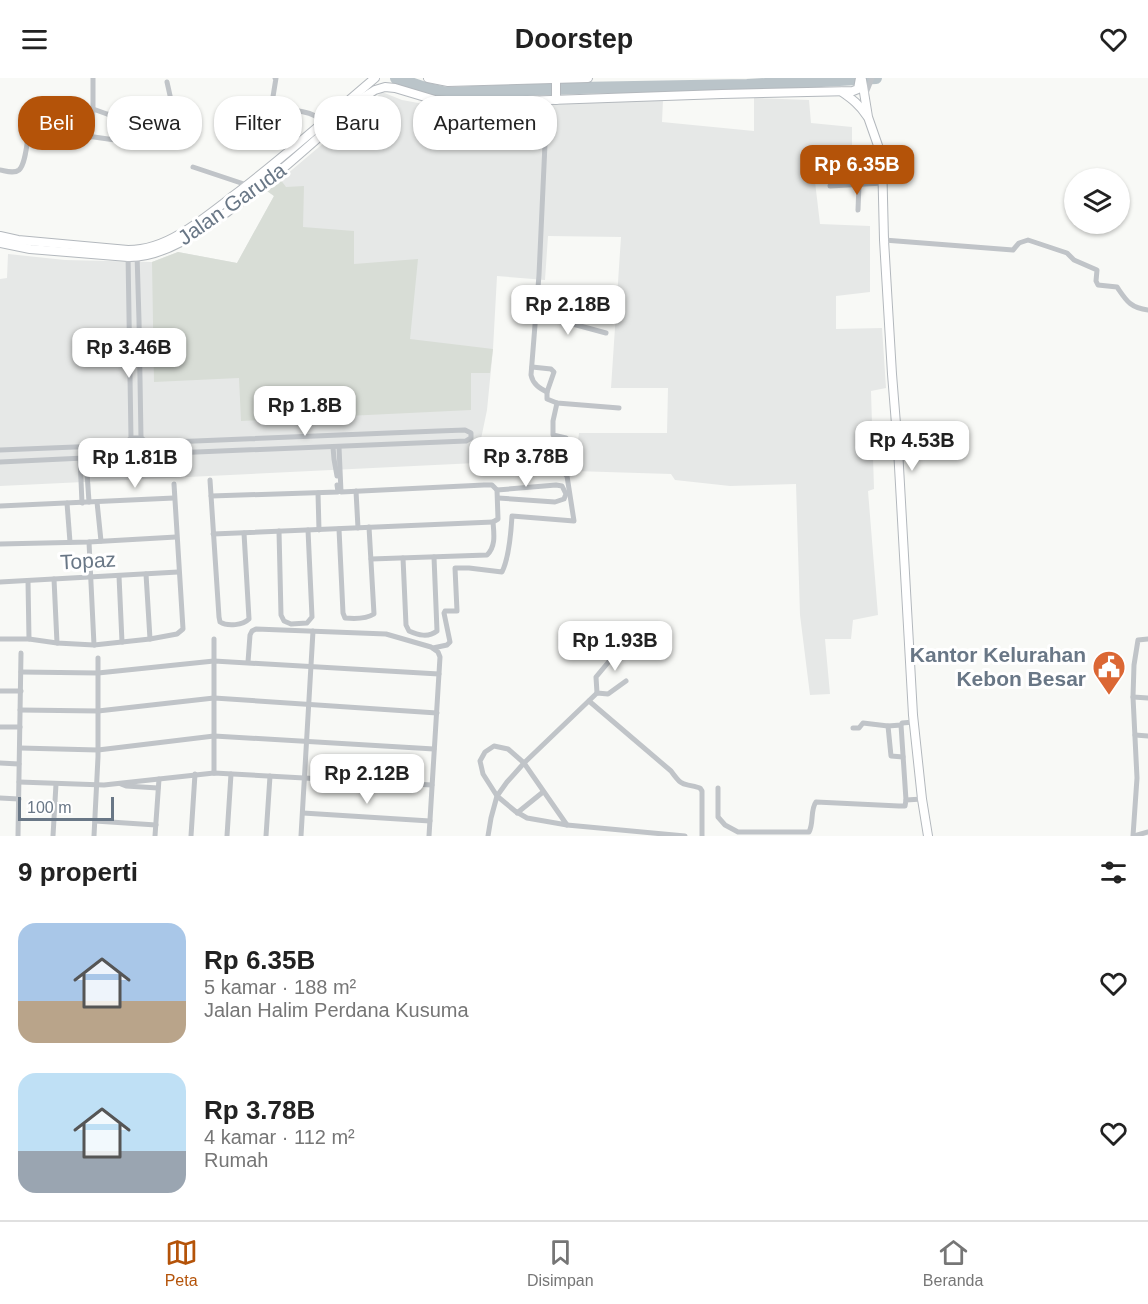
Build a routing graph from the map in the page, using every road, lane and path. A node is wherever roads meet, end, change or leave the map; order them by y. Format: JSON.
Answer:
{"nodes":[{"id":1,"x":93,"y":78,"type":"edge"},
{"id":2,"x":275,"y":78,"type":"edge"},
{"id":3,"x":375,"y":78,"type":"edge"},
{"id":4,"x":428,"y":78,"type":"edge"},
{"id":5,"x":588,"y":78,"type":"edge"},
{"id":6,"x":556,"y":80,"type":"edge"},
{"id":7,"x":864,"y":80,"type":"edge"},
{"id":8,"x":167,"y":82,"type":"dead end"},
{"id":9,"x":842,"y":92,"type":"junction"},
{"id":10,"x":93,"y":96,"type":"edge"},
{"id":11,"x":273,"y":96,"type":"edge"},
{"id":12,"x":354,"y":96,"type":"edge"},
{"id":13,"x":422,"y":96,"type":"edge"},
{"id":14,"x":556,"y":96,"type":"edge"},
{"id":15,"x":557,"y":97,"type":"edge"},
{"id":16,"x":868,"y":117,"type":"junction"},
{"id":17,"x":314,"y":130,"type":"edge"},
{"id":18,"x":95,"y":136,"type":"edge"},
{"id":19,"x":26,"y":150,"type":"edge"},
{"id":20,"x":544,"y":150,"type":"edge"},
{"id":21,"x":193,"y":167,"type":"dead end"},
{"id":22,"x":0,"y":170,"type":"edge"},
{"id":23,"x":883,"y":183,"type":"junction"},
{"id":24,"x":859,"y":184,"type":"junction"},
{"id":25,"x":247,"y":185,"type":"junction"},
{"id":26,"x":830,"y":186,"type":"dead end"},
{"id":27,"x":858,"y":210,"type":"dead end"},
{"id":28,"x":0,"y":236,"type":"edge"},
{"id":29,"x":884,"y":240,"type":"junction"},
{"id":30,"x":0,"y":243,"type":"edge"},
{"id":31,"x":128,"y":253,"type":"junction"},
{"id":32,"x":137,"y":253,"type":"junction"},
{"id":33,"x":1148,"y":310,"type":"edge"},
{"id":34,"x":536,"y":314,"type":"junction"},
{"id":35,"x":606,"y":333,"type":"dead end"},
{"id":36,"x":130,"y":360,"type":"junction"},
{"id":37,"x":140,"y":360,"type":"junction"},
{"id":38,"x":532,"y":367,"type":"junction"},
{"id":39,"x":547,"y":392,"type":"junction"},
{"id":40,"x":557,"y":403,"type":"junction"},
{"id":41,"x":619,"y":408,"type":"dead end"},
{"id":42,"x":361,"y":433,"type":"junction"},
{"id":43,"x":131,"y":438,"type":"junction"},
{"id":44,"x":141,"y":438,"type":"junction"},
{"id":45,"x":249,"y":438,"type":"junction"},
{"id":46,"x":147,"y":443,"type":"junction"},
{"id":47,"x":125,"y":445,"type":"junction"},
{"id":48,"x":362,"y":446,"type":"junction"},
{"id":49,"x":336,"y":447,"type":"junction"},
{"id":50,"x":0,"y":450,"type":"edge"},
{"id":51,"x":249,"y":451,"type":"junction"},
{"id":52,"x":149,"y":454,"type":"junction"},
{"id":53,"x":126,"y":456,"type":"junction"},
{"id":54,"x":83,"y":458,"type":"junction"},
{"id":55,"x":0,"y":462,"type":"edge"},
{"id":56,"x":338,"y":477,"type":"junction"},
{"id":57,"x":210,"y":480,"type":"dead end"},
{"id":58,"x":174,"y":484,"type":"dead end"},
{"id":59,"x":497,"y":490,"type":"junction"},
{"id":60,"x":356,"y":491,"type":"junction"},
{"id":61,"x":318,"y":493,"type":"junction"},
{"id":62,"x":211,"y":496,"type":"junction"},
{"id":63,"x":174,"y":498,"type":"junction"},
{"id":64,"x":498,"y":498,"type":"junction"},
{"id":65,"x":86,"y":502,"type":"junction"},
{"id":66,"x":97,"y":502,"type":"junction"},
{"id":67,"x":67,"y":503,"type":"junction"},
{"id":68,"x":0,"y":506,"type":"edge"},
{"id":69,"x":494,"y":522,"type":"junction"},
{"id":70,"x":369,"y":527,"type":"junction"},
{"id":71,"x":358,"y":528,"type":"junction"},
{"id":72,"x":339,"y":529,"type":"junction"},
{"id":73,"x":308,"y":530,"type":"junction"},
{"id":74,"x":319,"y":530,"type":"junction"},
{"id":75,"x":279,"y":531,"type":"junction"},
{"id":76,"x":244,"y":533,"type":"junction"},
{"id":77,"x":213,"y":534,"type":"junction"},
{"id":78,"x":176,"y":537,"type":"junction"},
{"id":79,"x":101,"y":541,"type":"junction"},
{"id":80,"x":70,"y":542,"type":"junction"},
{"id":81,"x":89,"y":542,"type":"junction"},
{"id":82,"x":0,"y":544,"type":"edge"},
{"id":83,"x":434,"y":557,"type":"junction"},
{"id":84,"x":403,"y":558,"type":"junction"},
{"id":85,"x":371,"y":559,"type":"junction"},
{"id":86,"x":178,"y":572,"type":"junction"},
{"id":87,"x":146,"y":574,"type":"junction"},
{"id":88,"x":119,"y":576,"type":"junction"},
{"id":89,"x":90,"y":577,"type":"junction"},
{"id":90,"x":54,"y":579,"type":"junction"},
{"id":91,"x":28,"y":581,"type":"junction"},
{"id":92,"x":0,"y":582,"type":"edge"},
{"id":93,"x":313,"y":631,"type":"junction"},
{"id":94,"x":0,"y":639,"type":"edge"},
{"id":95,"x":29,"y":639,"type":"junction"},
{"id":96,"x":150,"y":639,"type":"junction"},
{"id":97,"x":214,"y":639,"type":"dead end"},
{"id":98,"x":1148,"y":639,"type":"edge"},
{"id":99,"x":122,"y":642,"type":"junction"},
{"id":100,"x":57,"y":643,"type":"junction"},
{"id":101,"x":94,"y":645,"type":"junction"},
{"id":102,"x":621,"y":647,"type":"dead end"},
{"id":103,"x":433,"y":648,"type":"junction"},
{"id":104,"x":21,"y":653,"type":"dead end"},
{"id":105,"x":98,"y":658,"type":"dead end"},
{"id":106,"x":214,"y":661,"type":"junction"},
{"id":107,"x":248,"y":662,"type":"junction"},
{"id":108,"x":311,"y":666,"type":"junction"},
{"id":109,"x":21,"y":672,"type":"junction"},
{"id":110,"x":98,"y":674,"type":"junction"},
{"id":111,"x":439,"y":674,"type":"junction"},
{"id":112,"x":626,"y":681,"type":"dead end"},
{"id":113,"x":0,"y":691,"type":"edge"},
{"id":114,"x":21,"y":691,"type":"junction"},
{"id":115,"x":597,"y":693,"type":"junction"},
{"id":116,"x":1133,"y":697,"type":"junction"},
{"id":117,"x":214,"y":698,"type":"junction"},
{"id":118,"x":1148,"y":698,"type":"edge"},
{"id":119,"x":589,"y":700,"type":"junction"},
{"id":120,"x":309,"y":705,"type":"junction"},
{"id":121,"x":20,"y":710,"type":"junction"},
{"id":122,"x":98,"y":711,"type":"junction"},
{"id":123,"x":437,"y":713,"type":"junction"},
{"id":124,"x":914,"y":722,"type":"junction"},
{"id":125,"x":902,"y":725,"type":"junction"},
{"id":126,"x":888,"y":726,"type":"junction"},
{"id":127,"x":0,"y":727,"type":"edge"},
{"id":128,"x":20,"y":727,"type":"junction"},
{"id":129,"x":853,"y":728,"type":"dead end"},
{"id":130,"x":1135,"y":735,"type":"junction"},
{"id":131,"x":1148,"y":735,"type":"edge"},
{"id":132,"x":214,"y":736,"type":"junction"},
{"id":133,"x":902,"y":736,"type":"junction"},
{"id":134,"x":890,"y":737,"type":"junction"},
{"id":135,"x":307,"y":741,"type":"junction"},
{"id":136,"x":20,"y":748,"type":"junction"},
{"id":137,"x":434,"y":749,"type":"junction"},
{"id":138,"x":98,"y":750,"type":"junction"},
{"id":139,"x":903,"y":757,"type":"junction"},
{"id":140,"x":0,"y":763,"type":"edge"},
{"id":141,"x":524,"y":763,"type":"junction"},
{"id":142,"x":19,"y":764,"type":"junction"},
{"id":143,"x":214,"y":773,"type":"junction"},
{"id":144,"x":195,"y":774,"type":"junction"},
{"id":145,"x":231,"y":774,"type":"junction"},
{"id":146,"x":270,"y":776,"type":"junction"},
{"id":147,"x":305,"y":778,"type":"junction"},
{"id":148,"x":159,"y":779,"type":"junction"},
{"id":149,"x":19,"y":782,"type":"junction"},
{"id":150,"x":119,"y":783,"type":"junction"},
{"id":151,"x":56,"y":784,"type":"junction"},
{"id":152,"x":432,"y":785,"type":"junction"},
{"id":153,"x":97,"y":786,"type":"junction"},
{"id":154,"x":158,"y":788,"type":"junction"},
{"id":155,"x":718,"y":788,"type":"dead end"},
{"id":156,"x":543,"y":792,"type":"junction"},
{"id":157,"x":497,"y":796,"type":"junction"},
{"id":158,"x":0,"y":798,"type":"edge"},
{"id":159,"x":18,"y":799,"type":"junction"},
{"id":160,"x":922,"y":799,"type":"junction"},
{"id":161,"x":906,"y":800,"type":"junction"},
{"id":162,"x":303,"y":813,"type":"junction"},
{"id":163,"x":517,"y":813,"type":"junction"},
{"id":164,"x":95,"y":821,"type":"junction"},
{"id":165,"x":430,"y":821,"type":"junction"},
{"id":166,"x":156,"y":825,"type":"junction"},
{"id":167,"x":567,"y":825,"type":"junction"},
{"id":168,"x":1148,"y":832,"type":"edge"},
{"id":169,"x":737,"y":834,"type":"edge"},
{"id":170,"x":18,"y":836,"type":"edge"},
{"id":171,"x":53,"y":836,"type":"edge"},
{"id":172,"x":93,"y":836,"type":"edge"},
{"id":173,"x":155,"y":836,"type":"edge"},
{"id":174,"x":191,"y":836,"type":"edge"},
{"id":175,"x":227,"y":836,"type":"edge"},
{"id":176,"x":266,"y":836,"type":"edge"},
{"id":177,"x":301,"y":836,"type":"edge"},
{"id":178,"x":429,"y":836,"type":"edge"},
{"id":179,"x":488,"y":836,"type":"edge"},
{"id":180,"x":684,"y":836,"type":"edge"},
{"id":181,"x":702,"y":836,"type":"edge"},
{"id":182,"x":928,"y":836,"type":"edge"},
{"id":183,"x":1134,"y":836,"type":"edge"}],
"edges":[{"from":1,"to":10,"type":"street"},
{"from":2,"to":11,"type":"street"},
{"from":3,"to":12,"type":"main road","name":"Jalan Garuda"},
{"from":4,"to":6,"type":"main road"},
{"from":5,"to":6,"type":"main road"},
{"from":6,"to":14,"type":"main road"},
{"from":7,"to":9,"type":"main road","name":"Jalan Garuda"},
{"from":7,"to":16,"type":"main road"},
{"from":8,"to":18,"type":"street"},
{"from":9,"to":15,"type":"main road","name":"Jalan Garuda"},
{"from":9,"to":16,"type":"main road"},
{"from":13,"to":32,"type":"main road","name":"Jalan Garuda"},
{"from":16,"to":23,"type":"main road"},
{"from":17,"to":25,"type":"main road","name":"Jalan Garuda"},
{"from":19,"to":22,"type":"street"},
{"from":20,"to":34,"type":"street"},
{"from":21,"to":25,"type":"street"},
{"from":23,"to":24,"type":"street"},
{"from":23,"to":29,"type":"main road"},
{"from":24,"to":26,"type":"street"},
{"from":24,"to":27,"type":"street"},
{"from":25,"to":32,"type":"main road","name":"Jalan Garuda"},
{"from":28,"to":31,"type":"main road","name":"Jalan Garuda"},
{"from":29,"to":33,"type":"street"},
{"from":29,"to":124,"type":"main road"},
{"from":30,"to":31,"type":"main road","name":"Jalan Garuda"},
{"from":31,"to":32,"type":"main road","name":"Jalan Garuda"},
{"from":31,"to":36,"type":"street"},
{"from":32,"to":37,"type":"street"},
{"from":34,"to":35,"type":"street"},
{"from":34,"to":38,"type":"street"},
{"from":36,"to":37,"type":"street"},
{"from":36,"to":43,"type":"street"},
{"from":37,"to":44,"type":"street"},
{"from":38,"to":39,"type":"street"},
{"from":38,"to":39,"type":"street"},
{"from":39,"to":40,"type":"street"},
{"from":40,"to":41,"type":"street"},
{"from":40,"to":103,"type":"street"},
{"from":42,"to":45,"type":"street"},
{"from":42,"to":48,"type":"street"},
{"from":42,"to":48,"type":"street"},
{"from":43,"to":44,"type":"street"},
{"from":43,"to":47,"type":"street"},
{"from":44,"to":46,"type":"street"},
{"from":45,"to":46,"type":"street"},
{"from":45,"to":51,"type":"street"},
{"from":46,"to":52,"type":"street"},
{"from":47,"to":50,"type":"street"},
{"from":47,"to":53,"type":"street"},
{"from":48,"to":49,"type":"street"},
{"from":49,"to":51,"type":"street"},
{"from":49,"to":56,"type":"street"},
{"from":51,"to":52,"type":"street"},
{"from":52,"to":53,"type":"street"},
{"from":53,"to":54,"type":"street"},
{"from":54,"to":55,"type":"street"},
{"from":54,"to":65,"type":"street"},
{"from":56,"to":60,"type":"street"},
{"from":56,"to":61,"type":"street"},
{"from":57,"to":62,"type":"street"},
{"from":58,"to":63,"type":"street"},
{"from":59,"to":60,"type":"street"},
{"from":59,"to":64,"type":"street"},
{"from":59,"to":64,"type":"street"},
{"from":60,"to":71,"type":"street"},
{"from":61,"to":62,"type":"street"},
{"from":61,"to":74,"type":"street"},
{"from":62,"to":77,"type":"street"},
{"from":63,"to":66,"type":"street"},
{"from":63,"to":78,"type":"street"},
{"from":64,"to":69,"type":"street"},
{"from":65,"to":66,"type":"street"},
{"from":65,"to":67,"type":"street"},
{"from":66,"to":79,"type":"street"},
{"from":67,"to":68,"type":"street"},
{"from":67,"to":80,"type":"street"},
{"from":69,"to":70,"type":"street"},
{"from":69,"to":83,"type":"street"},
{"from":70,"to":71,"type":"street"},
{"from":70,"to":85,"type":"street"},
{"from":71,"to":72,"type":"street"},
{"from":72,"to":74,"type":"street"},
{"from":72,"to":85,"type":"street"},
{"from":73,"to":74,"type":"street"},
{"from":73,"to":75,"type":"street"},
{"from":73,"to":75,"type":"street"},
{"from":75,"to":76,"type":"street"},
{"from":76,"to":77,"type":"street"},
{"from":76,"to":77,"type":"street"},
{"from":78,"to":79,"type":"street"},
{"from":78,"to":86,"type":"street"},
{"from":79,"to":81,"type":"street"},
{"from":80,"to":81,"type":"street"},
{"from":80,"to":82,"type":"street"},
{"from":81,"to":89,"type":"street"},
{"from":83,"to":84,"type":"street"},
{"from":83,"to":84,"type":"street"},
{"from":84,"to":85,"type":"street"},
{"from":86,"to":87,"type":"street","name":"Topaz"},
{"from":86,"to":96,"type":"street"},
{"from":87,"to":88,"type":"street","name":"Topaz"},
{"from":87,"to":96,"type":"street"},
{"from":88,"to":89,"type":"street","name":"Topaz"},
{"from":88,"to":99,"type":"street"},
{"from":89,"to":90,"type":"street","name":"Topaz"},
{"from":89,"to":101,"type":"street"},
{"from":90,"to":91,"type":"street","name":"Topaz"},
{"from":90,"to":100,"type":"street"},
{"from":91,"to":92,"type":"street","name":"Topaz"},
{"from":91,"to":95,"type":"street"},
{"from":93,"to":103,"type":"street"},
{"from":93,"to":107,"type":"street"},
{"from":93,"to":108,"type":"street"},
{"from":94,"to":95,"type":"street"},
{"from":95,"to":100,"type":"street"},
{"from":96,"to":99,"type":"street"},
{"from":97,"to":106,"type":"street"},
{"from":98,"to":116,"type":"street"},
{"from":99,"to":101,"type":"street"},
{"from":100,"to":101,"type":"street"},
{"from":102,"to":115,"type":"street"},
{"from":103,"to":111,"type":"street"},
{"from":104,"to":109,"type":"street"},
{"from":105,"to":110,"type":"street"},
{"from":106,"to":107,"type":"street"},
{"from":106,"to":110,"type":"street"},
{"from":106,"to":117,"type":"street"},
{"from":107,"to":108,"type":"street"},
{"from":108,"to":111,"type":"street"},
{"from":108,"to":120,"type":"street"},
{"from":109,"to":110,"type":"street"},
{"from":109,"to":114,"type":"street"},
{"from":110,"to":122,"type":"street"},
{"from":111,"to":123,"type":"street"},
{"from":112,"to":115,"type":"street"},
{"from":113,"to":114,"type":"street"},
{"from":114,"to":121,"type":"street"},
{"from":115,"to":119,"type":"street"},
{"from":116,"to":118,"type":"street"},
{"from":116,"to":130,"type":"street"},
{"from":117,"to":120,"type":"street"},
{"from":117,"to":122,"type":"street"},
{"from":117,"to":132,"type":"street"},
{"from":119,"to":141,"type":"street"},
{"from":119,"to":181,"type":"street"},
{"from":120,"to":123,"type":"street"},
{"from":120,"to":135,"type":"street"},
{"from":121,"to":122,"type":"street"},
{"from":121,"to":128,"type":"street"},
{"from":122,"to":138,"type":"street"},
{"from":123,"to":137,"type":"street"},
{"from":124,"to":125,"type":"street"},
{"from":124,"to":160,"type":"main road"},
{"from":125,"to":126,"type":"street"},
{"from":125,"to":133,"type":"street"},
{"from":126,"to":129,"type":"street"},
{"from":126,"to":134,"type":"street"},
{"from":127,"to":128,"type":"street"},
{"from":128,"to":136,"type":"street"},
{"from":130,"to":131,"type":"street"},
{"from":130,"to":183,"type":"street"},
{"from":132,"to":135,"type":"street"},
{"from":132,"to":138,"type":"street"},
{"from":132,"to":143,"type":"street"},
{"from":133,"to":134,"type":"street"},
{"from":133,"to":139,"type":"street"},
{"from":134,"to":139,"type":"street"},
{"from":135,"to":137,"type":"street"},
{"from":135,"to":147,"type":"street"},
{"from":136,"to":138,"type":"street"},
{"from":136,"to":142,"type":"street"},
{"from":137,"to":152,"type":"street"},
{"from":138,"to":153,"type":"street"},
{"from":139,"to":161,"type":"street"},
{"from":140,"to":142,"type":"street"},
{"from":141,"to":156,"type":"street"},
{"from":141,"to":157,"type":"street"},
{"from":141,"to":157,"type":"street"},
{"from":142,"to":149,"type":"street"},
{"from":143,"to":144,"type":"street"},
{"from":143,"to":145,"type":"street"},
{"from":144,"to":148,"type":"street"},
{"from":144,"to":174,"type":"street"},
{"from":145,"to":146,"type":"street"},
{"from":145,"to":175,"type":"street"},
{"from":146,"to":147,"type":"street"},
{"from":146,"to":176,"type":"street"},
{"from":147,"to":152,"type":"street"},
{"from":147,"to":162,"type":"street"},
{"from":148,"to":150,"type":"street"},
{"from":148,"to":154,"type":"street"},
{"from":149,"to":151,"type":"street"},
{"from":149,"to":159,"type":"street"},
{"from":150,"to":153,"type":"street"},
{"from":150,"to":154,"type":"street"},
{"from":151,"to":153,"type":"street"},
{"from":151,"to":171,"type":"street"},
{"from":152,"to":165,"type":"street"},
{"from":153,"to":164,"type":"street"},
{"from":154,"to":166,"type":"street"},
{"from":155,"to":169,"type":"street"},
{"from":156,"to":163,"type":"street"},
{"from":156,"to":167,"type":"street"},
{"from":157,"to":163,"type":"street"},
{"from":157,"to":179,"type":"street"},
{"from":158,"to":159,"type":"street"},
{"from":159,"to":170,"type":"street"},
{"from":160,"to":161,"type":"street"},
{"from":160,"to":182,"type":"main road"},
{"from":161,"to":169,"type":"street"},
{"from":162,"to":165,"type":"street"},
{"from":162,"to":177,"type":"street"},
{"from":163,"to":167,"type":"street"},
{"from":164,"to":166,"type":"street"},
{"from":164,"to":172,"type":"street"},
{"from":165,"to":178,"type":"street"},
{"from":166,"to":173,"type":"street"},
{"from":167,"to":180,"type":"street"},
{"from":168,"to":183,"type":"street"}]}
